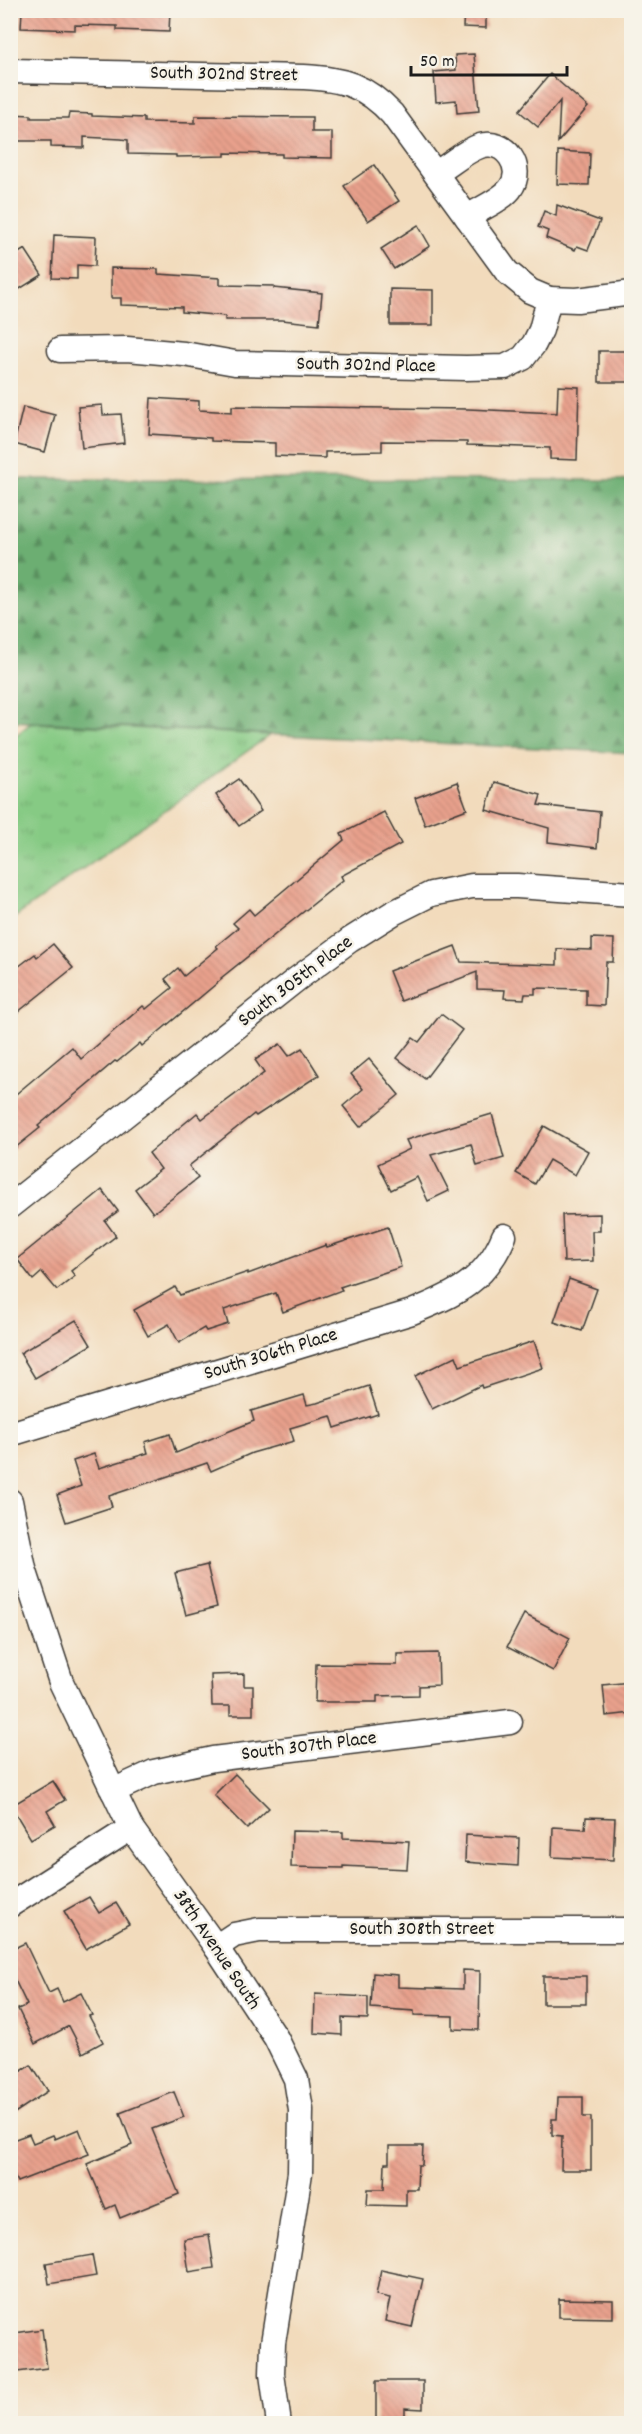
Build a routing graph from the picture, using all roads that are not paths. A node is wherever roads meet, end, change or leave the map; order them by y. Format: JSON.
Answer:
{"nodes":[{"id":1,"x":10,"y":71,"type":"edge"},
{"id":2,"x":436,"y":173,"type":"junction"},
{"id":3,"x":467,"y":217,"type":"junction"},
{"id":4,"x":632,"y":293,"type":"edge"},
{"id":5,"x":549,"y":299,"type":"junction"},
{"id":6,"x":60,"y":350,"type":"dead end"},
{"id":7,"x":632,"y":894,"type":"edge"},
{"id":8,"x":10,"y":1206,"type":"edge"},
{"id":9,"x":504,"y":1236,"type":"dead end"},
{"id":10,"x":10,"y":1434,"type":"edge"},
{"id":11,"x":10,"y":1501,"type":"edge"},
{"id":12,"x":510,"y":1722,"type":"dead end"},
{"id":13,"x":113,"y":1791,"type":"junction"},
{"id":14,"x":131,"y":1828,"type":"junction"},
{"id":15,"x":10,"y":1905,"type":"edge"},
{"id":16,"x":632,"y":1930,"type":"edge"},
{"id":17,"x":216,"y":1947,"type":"junction"},
{"id":18,"x":279,"y":2424,"type":"edge"}],
"edges":[{"from":1,"to":2,"type":"street","name":"South 302nd Street"},
{"from":2,"to":3,"type":"street","name":"South 302nd Street"},
{"from":2,"to":3,"type":"street"},
{"from":3,"to":5,"type":"street","name":"South 302nd Street"},
{"from":4,"to":5,"type":"street"},
{"from":5,"to":6,"type":"street","name":"South 302nd Place"},
{"from":7,"to":8,"type":"street","name":"South 305th Place"},
{"from":9,"to":10,"type":"street","name":"South 306th Place"},
{"from":11,"to":13,"type":"street","name":"38th Avenue South"},
{"from":12,"to":13,"type":"street","name":"South 307th Place"},
{"from":13,"to":14,"type":"street","name":"38th Avenue South"},
{"from":14,"to":15,"type":"street"},
{"from":14,"to":17,"type":"street","name":"38th Avenue South"},
{"from":16,"to":17,"type":"street","name":"South 308th Street"},
{"from":17,"to":18,"type":"street","name":"38th Avenue South"}]}
